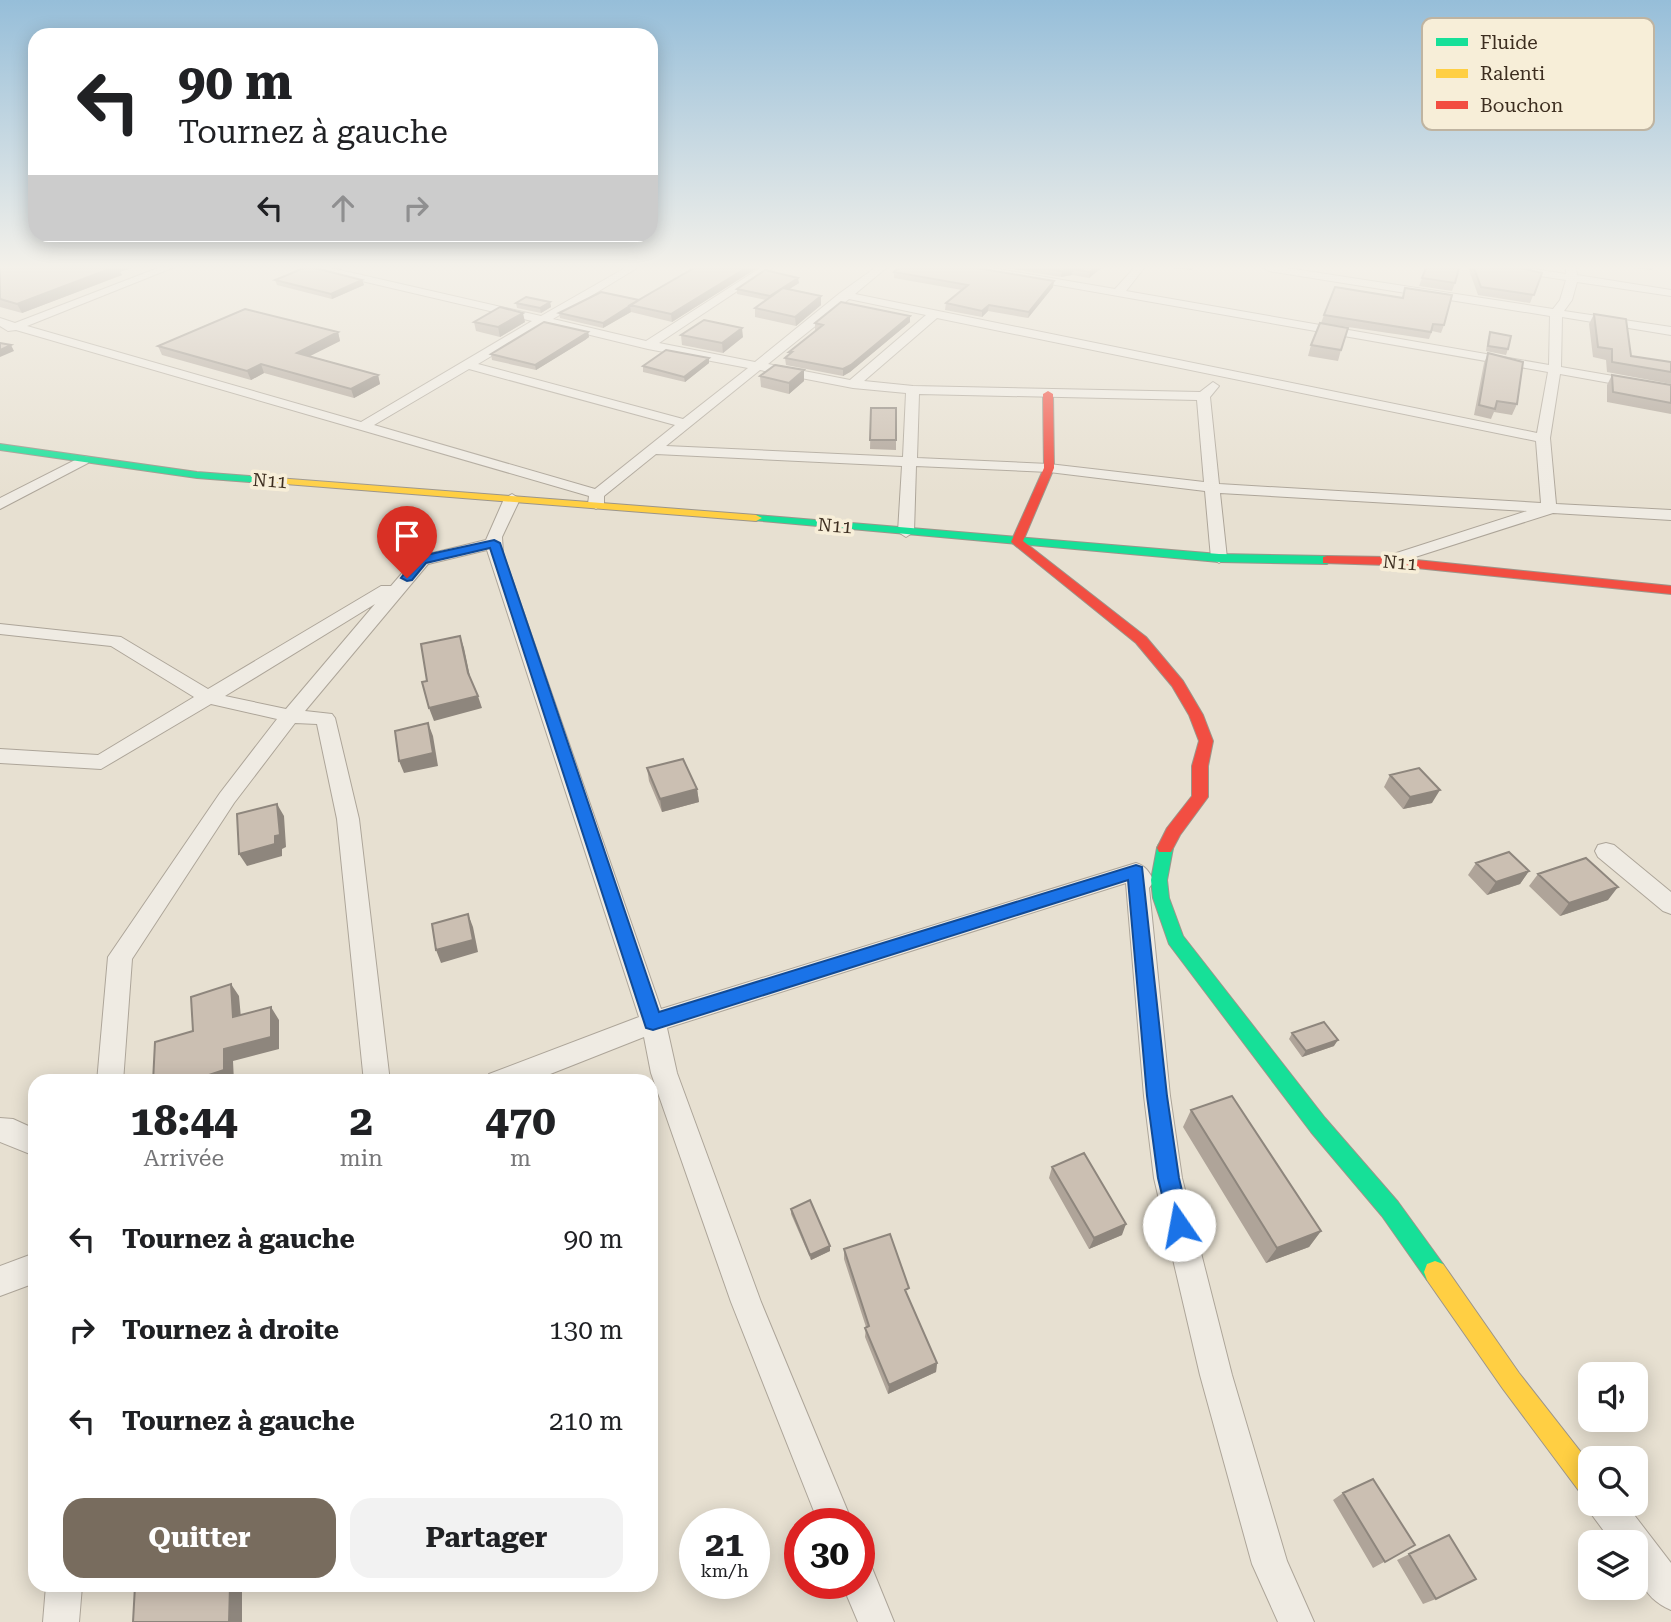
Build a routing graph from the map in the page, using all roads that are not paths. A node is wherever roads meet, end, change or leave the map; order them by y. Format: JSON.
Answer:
{"nodes":[{"id":1,"x":77,"y":344,"type":"edge"},
{"id":2,"x":505,"y":344,"type":"edge"},
{"id":3,"x":642,"y":344,"type":"edge"},
{"id":4,"x":787,"y":344,"type":"edge"},
{"id":5,"x":900,"y":344,"type":"edge"},
{"id":6,"x":1084,"y":344,"type":"edge"},
{"id":7,"x":1412,"y":344,"type":"edge"},
{"id":8,"x":1555,"y":344,"type":"edge"},
{"id":9,"x":648,"y":345,"type":"joint"},
{"id":10,"x":468,"y":365,"type":"junction"},
{"id":11,"x":758,"y":368,"type":"junction"},
{"id":12,"x":1555,"y":369,"type":"junction"},
{"id":13,"x":1227,"y":372,"type":"junction"},
{"id":14,"x":853,"y":384,"type":"junction"},
{"id":15,"x":913,"y":390,"type":"junction"},
{"id":16,"x":1671,"y":390,"type":"edge"},
{"id":17,"x":1048,"y":394,"type":"junction"},
{"id":18,"x":1203,"y":396,"type":"junction"},
{"id":19,"x":688,"y":424,"type":"junction"},
{"id":20,"x":363,"y":426,"type":"junction"},
{"id":21,"x":1543,"y":438,"type":"junction"},
{"id":22,"x":0,"y":447,"type":"edge"},
{"id":23,"x":654,"y":450,"type":"junction"},
{"id":24,"x":83,"y":460,"type":"junction"},
{"id":25,"x":909,"y":463,"type":"junction"},
{"id":26,"x":1049,"y":468,"type":"junction"},
{"id":27,"x":1213,"y":488,"type":"junction"},
{"id":28,"x":512,"y":499,"type":"junction"},
{"id":29,"x":596,"y":499,"type":"junction"},
{"id":30,"x":0,"y":505,"type":"edge"},
{"id":31,"x":1549,"y":509,"type":"junction"},
{"id":32,"x":1671,"y":516,"type":"edge"},
{"id":33,"x":906,"y":532,"type":"junction"},
{"id":34,"x":1017,"y":542,"type":"junction"},
{"id":35,"x":494,"y":543,"type":"junction"},
{"id":36,"x":1219,"y":558,"type":"junction"},
{"id":37,"x":1387,"y":561,"type":"junction"},
{"id":38,"x":407,"y":578,"type":"junction"},
{"id":39,"x":1671,"y":590,"type":"edge"},
{"id":40,"x":0,"y":629,"type":"edge"},
{"id":41,"x":209,"y":698,"type":"junction"},
{"id":42,"x":290,"y":716,"type":"junction"},
{"id":43,"x":0,"y":756,"type":"edge"},
{"id":44,"x":1606,"y":851,"type":"dead end"},
{"id":45,"x":1136,"y":871,"type":"junction"},
{"id":46,"x":1161,"y":905,"type":"junction"},
{"id":47,"x":1671,"y":905,"type":"edge"},
{"id":48,"x":653,"y":1022,"type":"junction"},
{"id":49,"x":111,"y":1074,"type":"edge"},
{"id":50,"x":376,"y":1074,"type":"edge"},
{"id":51,"x":519,"y":1074,"type":"edge"},
{"id":52,"x":0,"y":1130,"type":"edge"},
{"id":53,"x":28,"y":1140,"type":"edge"},
{"id":54,"x":28,"y":1271,"type":"edge"},
{"id":55,"x":0,"y":1281,"type":"edge"},
{"id":56,"x":1578,"y":1469,"type":"edge"},
{"id":57,"x":830,"y":1508,"type":"edge"},
{"id":58,"x":1614,"y":1516,"type":"edge"},
{"id":59,"x":1624,"y":1530,"type":"edge"},
{"id":60,"x":1648,"y":1561,"type":"edge"},
{"id":61,"x":64,"y":1592,"type":"edge"},
{"id":62,"x":1671,"y":1592,"type":"edge"},
{"id":63,"x":867,"y":1599,"type":"edge"},
{"id":64,"x":61,"y":1622,"type":"edge"},
{"id":65,"x":877,"y":1622,"type":"edge"},
{"id":66,"x":1296,"y":1622,"type":"edge"}],
"edges":[{"from":1,"to":20,"type":"street"},
{"from":2,"to":10,"type":"street"},
{"from":3,"to":9,"type":"street"},
{"from":4,"to":11,"type":"street"},
{"from":5,"to":14,"type":"street"},
{"from":6,"to":13,"type":"street"},
{"from":7,"to":12,"type":"street"},
{"from":8,"to":12,"type":"street"},
{"from":9,"to":11,"type":"street"},
{"from":10,"to":19,"type":"street"},
{"from":10,"to":20,"type":"street"},
{"from":11,"to":14,"type":"street"},
{"from":11,"to":19,"type":"street"},
{"from":12,"to":16,"type":"street"},
{"from":12,"to":21,"type":"street"},
{"from":13,"to":18,"type":"street"},
{"from":13,"to":21,"type":"street"},
{"from":14,"to":15,"type":"street"},
{"from":15,"to":17,"type":"street"},
{"from":15,"to":25,"type":"street"},
{"from":17,"to":18,"type":"street"},
{"from":17,"to":26,"type":"main road"},
{"from":18,"to":27,"type":"street"},
{"from":19,"to":23,"type":"street"},
{"from":20,"to":29,"type":"street"},
{"from":21,"to":31,"type":"street"},
{"from":22,"to":24,"type":"main road","name":"N11"},
{"from":23,"to":25,"type":"street"},
{"from":23,"to":29,"type":"street"},
{"from":24,"to":28,"type":"main road","name":"N11"},
{"from":24,"to":30,"type":"street"},
{"from":25,"to":26,"type":"street"},
{"from":25,"to":33,"type":"street"},
{"from":26,"to":27,"type":"street"},
{"from":26,"to":34,"type":"main road"},
{"from":27,"to":31,"type":"street"},
{"from":27,"to":36,"type":"street"},
{"from":28,"to":29,"type":"main road","name":"N11"},
{"from":28,"to":35,"type":"street"},
{"from":29,"to":33,"type":"main road","name":"N11"},
{"from":31,"to":32,"type":"street"},
{"from":31,"to":37,"type":"street"},
{"from":33,"to":34,"type":"main road","name":"N11"},
{"from":34,"to":36,"type":"main road","name":"N11"},
{"from":34,"to":46,"type":"main road"},
{"from":35,"to":38,"type":"street"},
{"from":35,"to":48,"type":"street"},
{"from":36,"to":37,"type":"main road","name":"N11"},
{"from":37,"to":39,"type":"main road","name":"N11"},
{"from":38,"to":41,"type":"street"},
{"from":38,"to":42,"type":"street"},
{"from":40,"to":41,"type":"street"},
{"from":41,"to":42,"type":"street"},
{"from":41,"to":43,"type":"street"},
{"from":42,"to":49,"type":"street"},
{"from":42,"to":50,"type":"street"},
{"from":44,"to":47,"type":"street"},
{"from":45,"to":46,"type":"street"},
{"from":45,"to":48,"type":"street"},
{"from":45,"to":66,"type":"street"},
{"from":46,"to":56,"type":"main road"},
{"from":48,"to":51,"type":"street"},
{"from":48,"to":57,"type":"street"},
{"from":52,"to":53,"type":"street"},
{"from":54,"to":55,"type":"street"},
{"from":58,"to":59,"type":"street"},
{"from":60,"to":62,"type":"street"},
{"from":61,"to":64,"type":"street"},
{"from":63,"to":65,"type":"street"}]}
